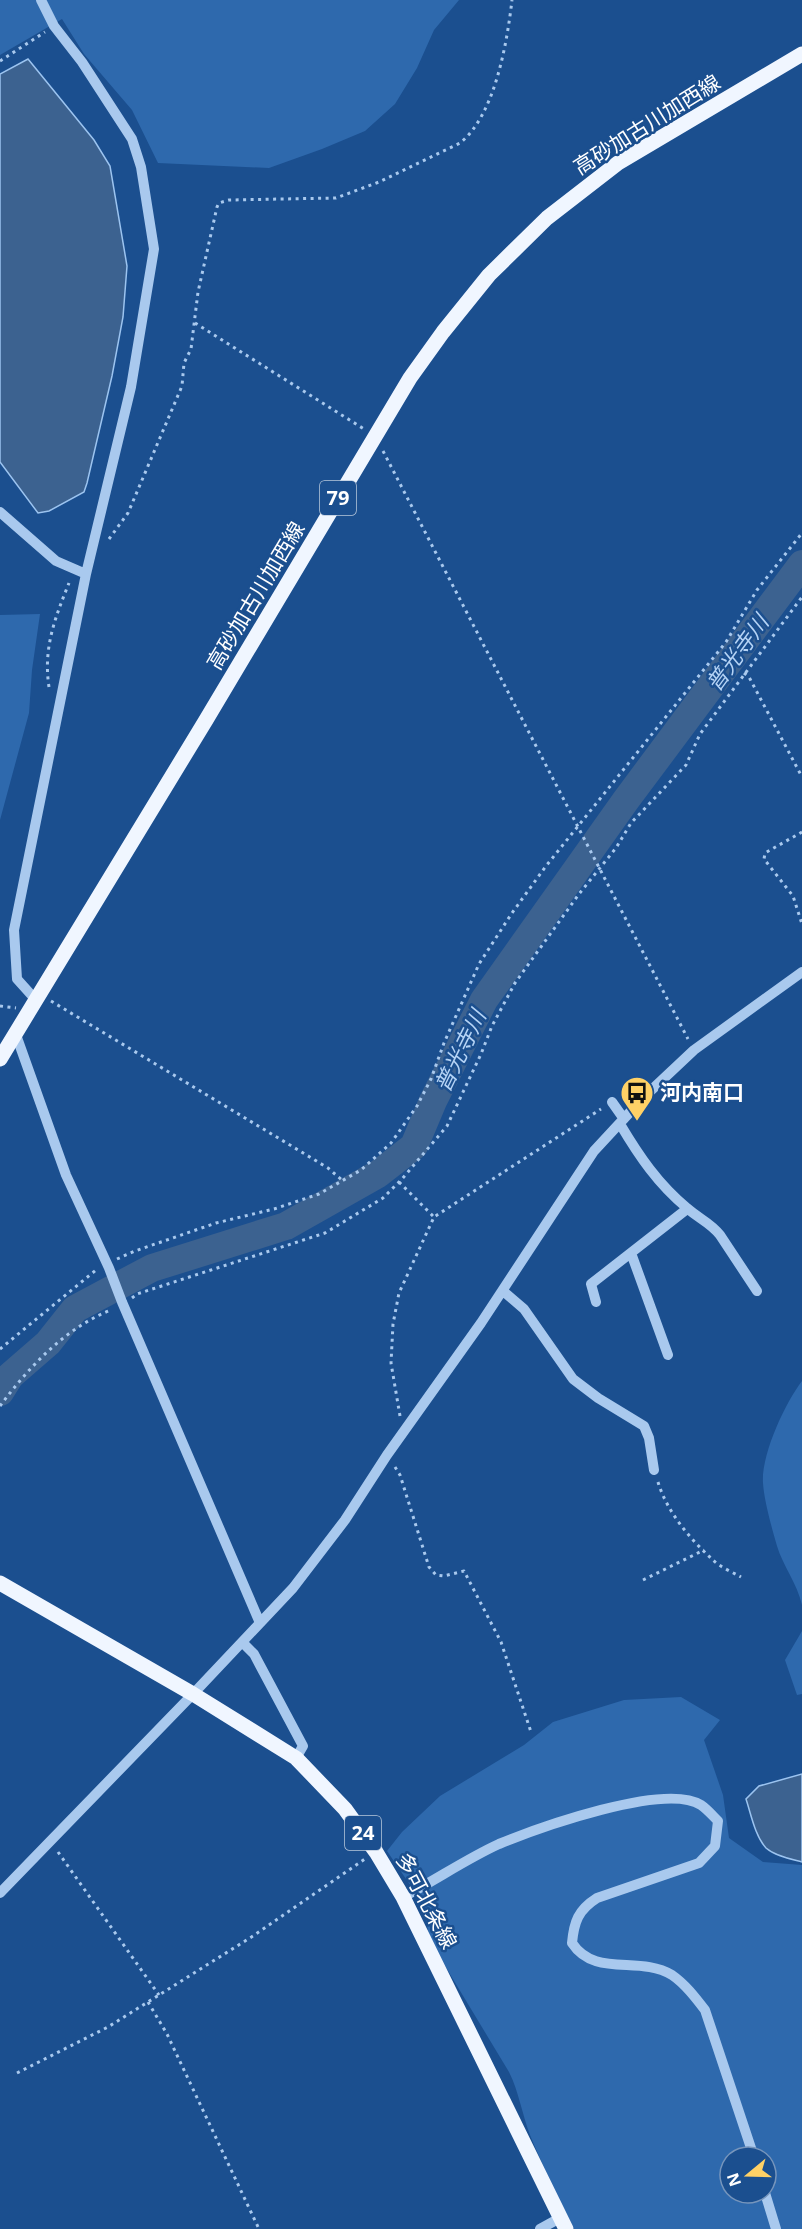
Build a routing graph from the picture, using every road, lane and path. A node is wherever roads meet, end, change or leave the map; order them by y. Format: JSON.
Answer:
{"nodes":[{"id":1,"x":41,"y":0,"type":"edge"},
{"id":2,"x":512,"y":0,"type":"edge"},
{"id":3,"x":54,"y":26,"type":"junction"},
{"id":4,"x":802,"y":54,"type":"edge"},
{"id":5,"x":0,"y":61,"type":"edge"},
{"id":6,"x":195,"y":323,"type":"junction"},
{"id":7,"x":376,"y":436,"type":"junction"},
{"id":8,"x":0,"y":512,"type":"edge"},
{"id":9,"x":802,"y":533,"type":"edge"},
{"id":10,"x":92,"y":549,"type":"junction"},
{"id":11,"x":73,"y":568,"type":"junction"},
{"id":12,"x":86,"y":574,"type":"junction"},
{"id":13,"x":802,"y":597,"type":"edge"},
{"id":14,"x":744,"y":673,"type":"junction"},
{"id":15,"x":60,"y":708,"type":"junction"},
{"id":16,"x":802,"y":777,"type":"edge"},
{"id":17,"x":579,"y":825,"type":"junction"},
{"id":18,"x":802,"y":831,"type":"edge"},
{"id":19,"x":600,"y":866,"type":"junction"},
{"id":20,"x":802,"y":924,"type":"edge"},
{"id":21,"x":802,"y":972,"type":"edge"},
{"id":22,"x":36,"y":996,"type":"junction"},
{"id":23,"x":15,"y":1032,"type":"junction"},
{"id":24,"x":694,"y":1050,"type":"junction"},
{"id":25,"x":0,"y":1059,"type":"edge"},
{"id":26,"x":612,"y":1102,"type":"joint"},
{"id":27,"x":622,"y":1121,"type":"junction"},
{"id":28,"x":343,"y":1181,"type":"junction"},
{"id":29,"x":399,"y":1182,"type":"junction"},
{"id":30,"x":687,"y":1209,"type":"junction"},
{"id":31,"x":434,"y":1217,"type":"junction"},
{"id":32,"x":631,"y":1253,"type":"junction"},
{"id":33,"x":108,"y":1266,"type":"junction"},
{"id":34,"x":503,"y":1291,"type":"junction"},
{"id":35,"x":757,"y":1291,"type":"dead end"},
{"id":36,"x":122,"y":1301,"type":"junction"},
{"id":37,"x":596,"y":1302,"type":"dead end"},
{"id":38,"x":0,"y":1349,"type":"edge"},
{"id":39,"x":668,"y":1355,"type":"dead end"},
{"id":40,"x":0,"y":1406,"type":"edge"},
{"id":41,"x":407,"y":1428,"type":"junction"},
{"id":42,"x":387,"y":1455,"type":"junction"},
{"id":43,"x":654,"y":1470,"type":"joint"},
{"id":44,"x":704,"y":1550,"type":"junction"},
{"id":45,"x":741,"y":1577,"type":"dead end"},
{"id":46,"x":643,"y":1580,"type":"dead end"},
{"id":47,"x":0,"y":1583,"type":"edge"},
{"id":48,"x":260,"y":1623,"type":"junction"},
{"id":49,"x":242,"y":1642,"type":"junction"},
{"id":50,"x":193,"y":1694,"type":"junction"},
{"id":51,"x":531,"y":1732,"type":"dead end"},
{"id":52,"x":296,"y":1758,"type":"junction"},
{"id":53,"x":51,"y":1841,"type":"junction"},
{"id":54,"x":376,"y":1851,"type":"junction"},
{"id":55,"x":0,"y":1893,"type":"edge"},
{"id":56,"x":403,"y":1897,"type":"junction"},
{"id":57,"x":159,"y":1995,"type":"junction"},
{"id":58,"x":148,"y":2002,"type":"junction"},
{"id":59,"x":17,"y":2073,"type":"dead end"},
{"id":60,"x":750,"y":2145,"type":"edge"},
{"id":61,"x":769,"y":2205,"type":"edge"},
{"id":62,"x":563,"y":2224,"type":"edge"},
{"id":63,"x":259,"y":2229,"type":"edge"},
{"id":64,"x":540,"y":2229,"type":"edge"},
{"id":65,"x":776,"y":2229,"type":"edge"}],
"edges":[{"from":1,"to":3,"type":"street"},
{"from":2,"to":6,"type":"path"},
{"from":3,"to":5,"type":"path"},
{"from":3,"to":10,"type":"street"},
{"from":4,"to":7,"type":"main road","name":"高砂加古川加西線","number":"79"},
{"from":6,"to":7,"type":"path"},
{"from":6,"to":10,"type":"path"},
{"from":7,"to":17,"type":"path"},
{"from":7,"to":22,"type":"main road","name":"高砂加古川加西線","number":"79"},
{"from":8,"to":11,"type":"street"},
{"from":9,"to":17,"type":"path"},
{"from":10,"to":12,"type":"street"},
{"from":11,"to":12,"type":"street"},
{"from":11,"to":15,"type":"path"},
{"from":12,"to":15,"type":"street"},
{"from":13,"to":14,"type":"path"},
{"from":14,"to":16,"type":"path"},
{"from":14,"to":19,"type":"path"},
{"from":15,"to":22,"type":"street"},
{"from":17,"to":19,"type":"path"},
{"from":17,"to":28,"type":"path"},
{"from":18,"to":20,"type":"path"},
{"from":19,"to":24,"type":"path"},
{"from":19,"to":29,"type":"path"},
{"from":21,"to":24,"type":"street"},
{"from":22,"to":23,"type":"main road","name":"高砂加古川加西線","number":"79"},
{"from":22,"to":28,"type":"path"},
{"from":23,"to":25,"type":"main road","name":"高砂加古川加西線","number":"79"},
{"from":23,"to":33,"type":"street"},
{"from":24,"to":27,"type":"street"},
{"from":26,"to":27,"type":"street"},
{"from":26,"to":31,"type":"path"},
{"from":27,"to":30,"type":"street"},
{"from":27,"to":34,"type":"street"},
{"from":28,"to":33,"type":"path"},
{"from":29,"to":31,"type":"path"},
{"from":29,"to":36,"type":"path"},
{"from":30,"to":32,"type":"street"},
{"from":30,"to":35,"type":"street"},
{"from":31,"to":41,"type":"path"},
{"from":32,"to":37,"type":"street"},
{"from":32,"to":39,"type":"street"},
{"from":33,"to":36,"type":"street"},
{"from":33,"to":38,"type":"path"},
{"from":34,"to":41,"type":"street"},
{"from":34,"to":43,"type":"street"},
{"from":36,"to":40,"type":"path"},
{"from":36,"to":48,"type":"street"},
{"from":41,"to":42,"type":"street"},
{"from":42,"to":48,"type":"street"},
{"from":42,"to":51,"type":"path"},
{"from":43,"to":44,"type":"path"},
{"from":44,"to":45,"type":"path"},
{"from":44,"to":46,"type":"path"},
{"from":47,"to":50,"type":"main road","name":"多可北条線","number":"24"},
{"from":48,"to":49,"type":"street"},
{"from":49,"to":50,"type":"street"},
{"from":49,"to":52,"type":"street"},
{"from":50,"to":52,"type":"main road","name":"多可北条線","number":"24"},
{"from":50,"to":53,"type":"street"},
{"from":52,"to":54,"type":"main road","name":"多可北条線","number":"24"},
{"from":53,"to":55,"type":"street"},
{"from":53,"to":57,"type":"path"},
{"from":54,"to":56,"type":"main road","name":"多可北条線","number":"24"},
{"from":54,"to":57,"type":"path"},
{"from":56,"to":60,"type":"street"},
{"from":56,"to":62,"type":"main road","name":"多可北条線","number":"24"},
{"from":57,"to":58,"type":"path"},
{"from":58,"to":59,"type":"path"},
{"from":58,"to":63,"type":"path"},
{"from":61,"to":65,"type":"street"},
{"from":62,"to":64,"type":"street"}]}
